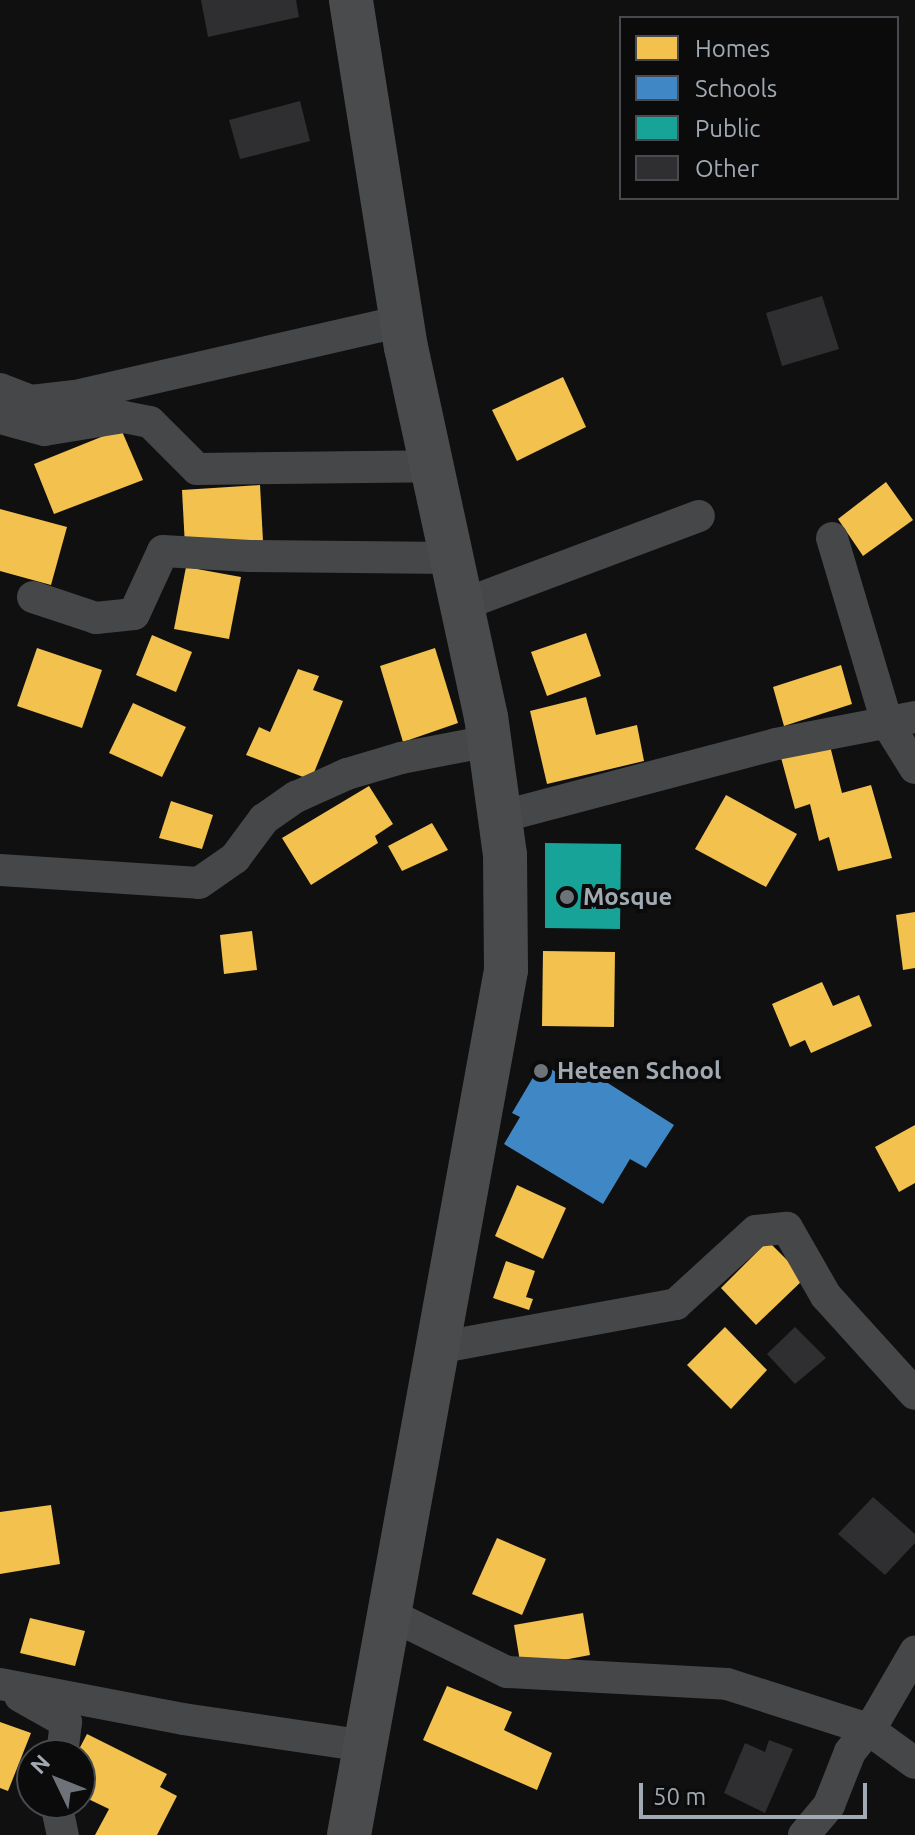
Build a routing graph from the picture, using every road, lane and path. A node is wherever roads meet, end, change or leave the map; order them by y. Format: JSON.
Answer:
{"nodes":[{"id":1,"x":351,"y":0,"type":"edge"},
{"id":2,"x":402,"y":321,"type":"junction"},
{"id":3,"x":0,"y":389,"type":"edge"},
{"id":4,"x":0,"y":418,"type":"edge"},
{"id":5,"x":432,"y":466,"type":"junction"},
{"id":6,"x":699,"y":516,"type":"dead end"},
{"id":7,"x":832,"y":538,"type":"dead end"},
{"id":8,"x":451,"y":558,"type":"junction"},
{"id":9,"x":33,"y":597,"type":"dead end"},
{"id":10,"x":462,"y":605,"type":"junction"},
{"id":11,"x":901,"y":720,"type":"edge"},
{"id":12,"x":489,"y":741,"type":"junction"},
{"id":13,"x":915,"y":768,"type":"edge"},
{"id":14,"x":500,"y":817,"type":"junction"},
{"id":15,"x":0,"y":870,"type":"edge"},
{"id":16,"x":437,"y":1348,"type":"junction"},
{"id":17,"x":915,"y":1394,"type":"edge"},
{"id":18,"x":389,"y":1614,"type":"junction"},
{"id":19,"x":915,"y":1652,"type":"edge"},
{"id":20,"x":0,"y":1684,"type":"edge"},
{"id":21,"x":868,"y":1729,"type":"junction"},
{"id":22,"x":64,"y":1739,"type":"edge"},
{"id":23,"x":365,"y":1746,"type":"junction"},
{"id":24,"x":915,"y":1763,"type":"edge"},
{"id":25,"x":349,"y":1835,"type":"edge"},
{"id":26,"x":804,"y":1835,"type":"edge"}],
"edges":[{"from":1,"to":2,"type":"street"},
{"from":2,"to":3,"type":"street"},
{"from":2,"to":5,"type":"street"},
{"from":4,"to":5,"type":"street"},
{"from":5,"to":8,"type":"street"},
{"from":6,"to":10,"type":"street"},
{"from":7,"to":11,"type":"street"},
{"from":8,"to":9,"type":"street"},
{"from":8,"to":10,"type":"street"},
{"from":10,"to":12,"type":"street"},
{"from":11,"to":13,"type":"street"},
{"from":11,"to":14,"type":"street"},
{"from":12,"to":14,"type":"street"},
{"from":12,"to":15,"type":"street"},
{"from":14,"to":16,"type":"street"},
{"from":16,"to":17,"type":"street"},
{"from":16,"to":18,"type":"street"},
{"from":18,"to":21,"type":"street"},
{"from":18,"to":23,"type":"street"},
{"from":19,"to":21,"type":"street"},
{"from":20,"to":22,"type":"street"},
{"from":20,"to":23,"type":"street"},
{"from":21,"to":24,"type":"street"},
{"from":21,"to":26,"type":"street"},
{"from":23,"to":25,"type":"street"}]}
